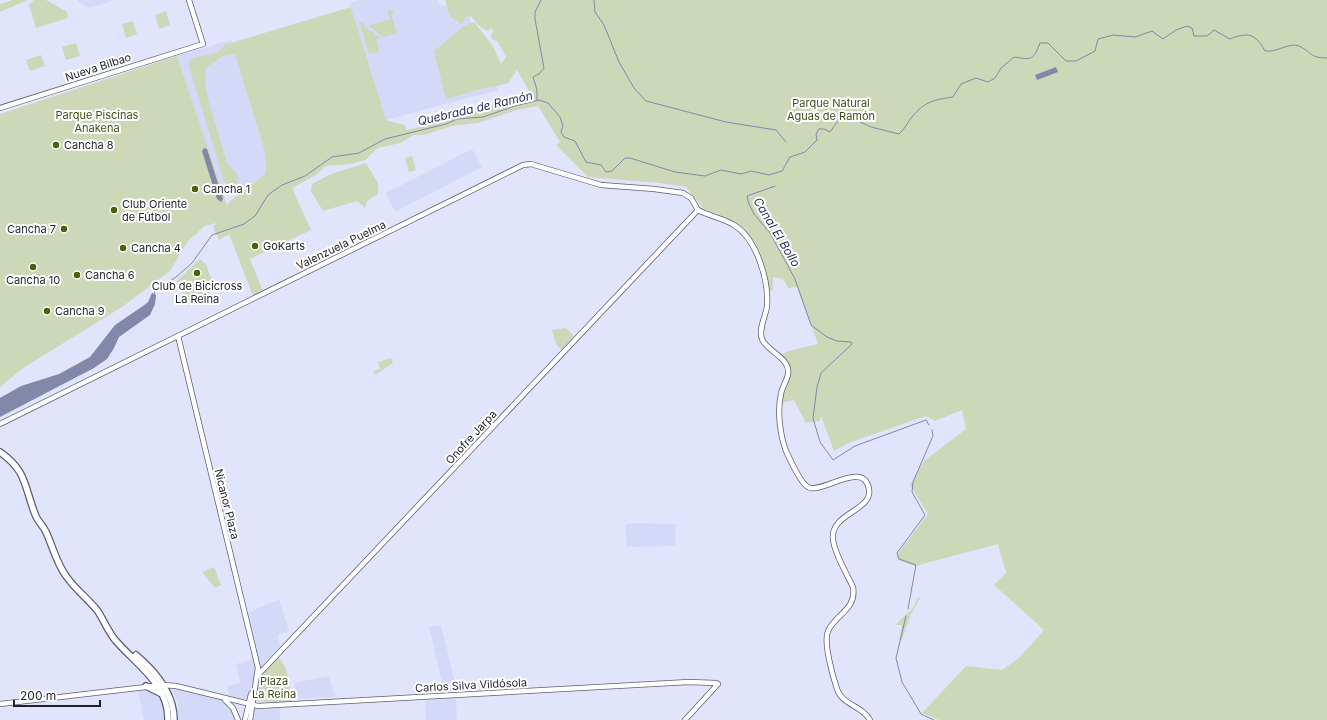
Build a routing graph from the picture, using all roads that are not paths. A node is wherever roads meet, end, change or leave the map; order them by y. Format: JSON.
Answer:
{"nodes":[{"id":1,"x":189,"y":0,"type":"edge"},
{"id":2,"x":0,"y":108,"type":"edge"},
{"id":3,"x":698,"y":210,"type":"junction"},
{"id":4,"x":178,"y":336,"type":"junction"},
{"id":5,"x":0,"y":424,"type":"edge"},
{"id":6,"x":0,"y":452,"type":"edge"},
{"id":7,"x":258,"y":676,"type":"junction"},
{"id":8,"x":160,"y":685,"type":"junction"},
{"id":9,"x":146,"y":686,"type":"junction"},
{"id":10,"x":164,"y":695,"type":"junction"},
{"id":11,"x":224,"y":699,"type":"junction"},
{"id":12,"x":0,"y":704,"type":"edge"},
{"id":13,"x":250,"y":706,"type":"junction"},
{"id":14,"x":168,"y":720,"type":"edge"},
{"id":15,"x":174,"y":720,"type":"edge"},
{"id":16,"x":238,"y":720,"type":"edge"},
{"id":17,"x":245,"y":720,"type":"edge"},
{"id":18,"x":250,"y":720,"type":"edge"},
{"id":19,"x":685,"y":720,"type":"edge"},
{"id":20,"x":870,"y":720,"type":"edge"}],
"edges":[{"from":1,"to":2,"type":"street","name":"Nueva Bilbao"},
{"from":3,"to":4,"type":"street","name":"Valenzuela Puelma"},
{"from":3,"to":7,"type":"street","name":"Onofre Jarpa"},
{"from":3,"to":20,"type":"street"},
{"from":4,"to":5,"type":"street","name":"Valenzuela Puelma"},
{"from":4,"to":7,"type":"street","name":"Nicanor Plaza"},
{"from":6,"to":8,"type":"main road"},
{"from":7,"to":13,"type":"street"},
{"from":8,"to":9,"type":"street","name":"Carlos Silva Vildósola"},
{"from":8,"to":10,"type":"main road"},
{"from":8,"to":11,"type":"street","name":"Carlos Silva Vildósola"},
{"from":8,"to":15,"type":"main road"},
{"from":9,"to":10,"type":"main road"},
{"from":9,"to":12,"type":"street","name":"Carlos Silva Vildósola"},
{"from":10,"to":14,"type":"main road"},
{"from":11,"to":13,"type":"street","name":"Carlos Silva Vildósola"},
{"from":11,"to":16,"type":"street"},
{"from":13,"to":17,"type":"street"},
{"from":13,"to":18,"type":"street"},
{"from":13,"to":19,"type":"street","name":"Carlos Silva Vildósola"}]}
